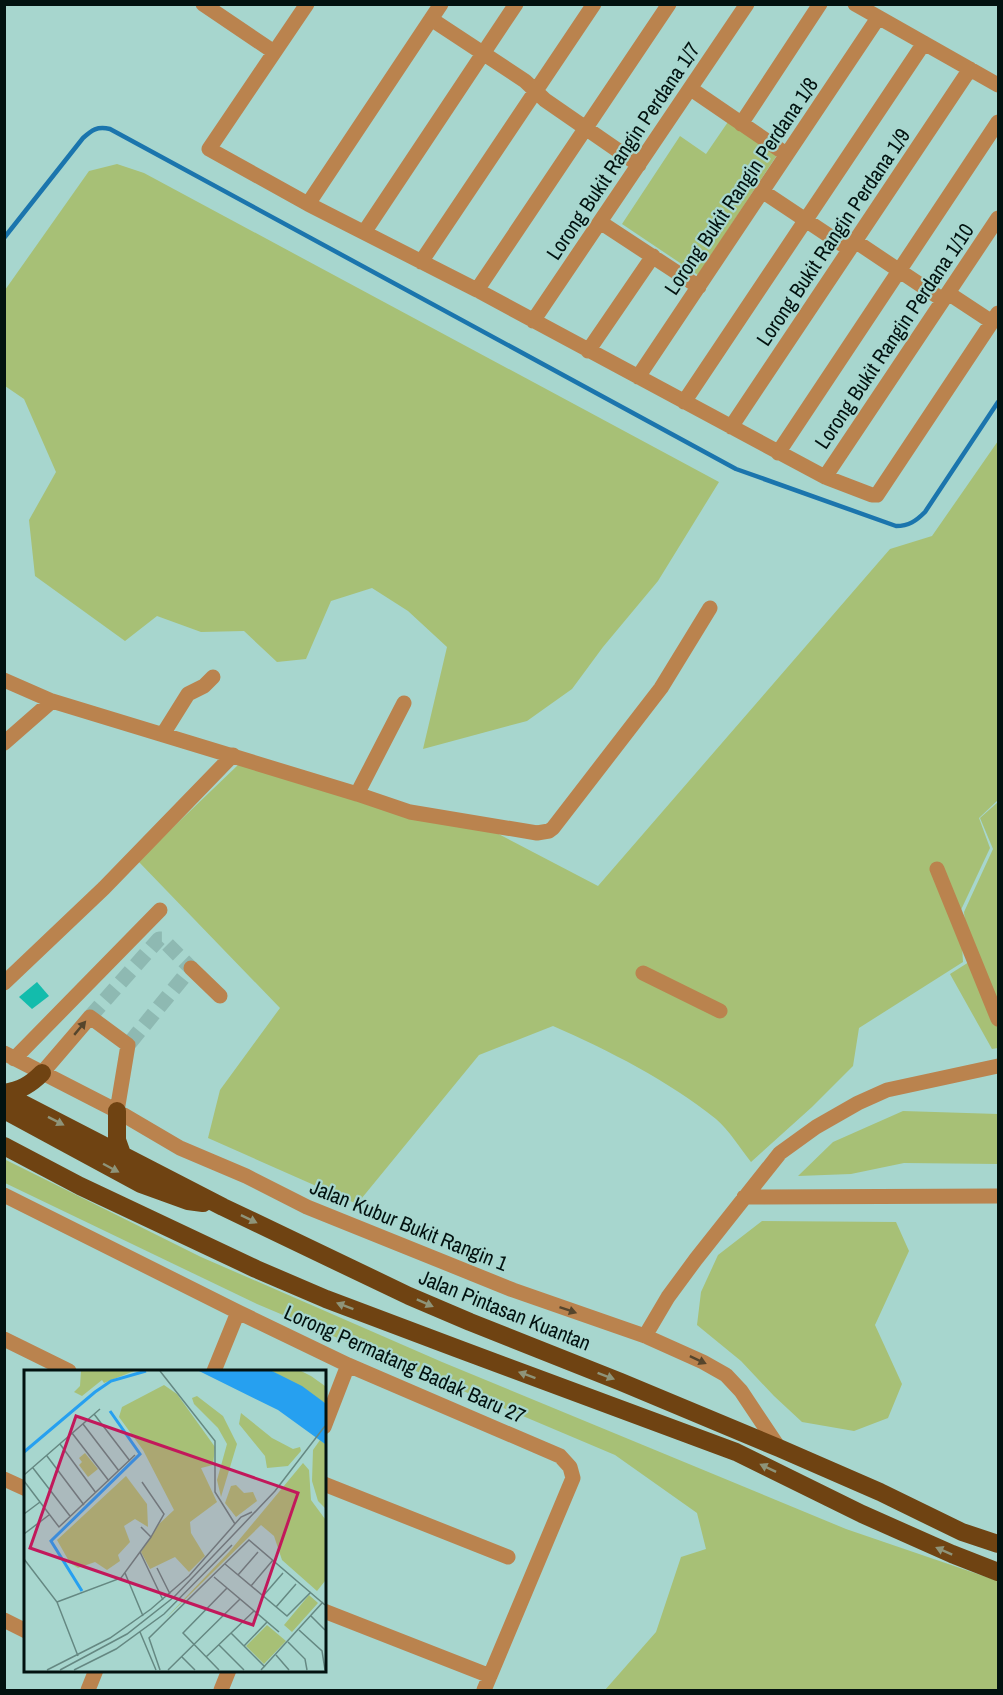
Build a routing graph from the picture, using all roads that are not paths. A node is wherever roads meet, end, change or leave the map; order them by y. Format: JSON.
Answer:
{"nodes":[{"id":1,"x":203,"y":4,"type":"edge"},
{"id":2,"x":307,"y":4,"type":"edge"},
{"id":3,"x":441,"y":4,"type":"edge"},
{"id":4,"x":516,"y":4,"type":"edge"},
{"id":5,"x":594,"y":4,"type":"edge"},
{"id":6,"x":669,"y":4,"type":"edge"},
{"id":7,"x":747,"y":4,"type":"edge"},
{"id":8,"x":820,"y":4,"type":"edge"},
{"id":9,"x":855,"y":4,"type":"edge"},
{"id":10,"x":878,"y":18,"type":"junction"},
{"id":11,"x":431,"y":19,"type":"junction"},
{"id":12,"x":924,"y":44,"type":"junction"},
{"id":13,"x":274,"y":52,"type":"junction"},
{"id":14,"x":483,"y":54,"type":"junction"},
{"id":15,"x":970,"y":69,"type":"junction"},
{"id":16,"x":999,"y":85,"type":"edge"},
{"id":17,"x":691,"y":89,"type":"junction"},
{"id":18,"x":537,"y":91,"type":"junction"},
{"id":19,"x":999,"y":122,"type":"edge"},
{"id":20,"x":741,"y":124,"type":"junction"},
{"id":21,"x":586,"y":130,"type":"junction"},
{"id":22,"x":786,"y":154,"type":"junction"},
{"id":23,"x":639,"y":165,"type":"junction"},
{"id":24,"x":762,"y":190,"type":"junction"},
{"id":25,"x":308,"y":204,"type":"junction"},
{"id":26,"x":999,"y":218,"type":"edge"},
{"id":27,"x":805,"y":219,"type":"junction"},
{"id":28,"x":600,"y":222,"type":"junction"},
{"id":29,"x":365,"y":231,"type":"junction"},
{"id":30,"x":852,"y":245,"type":"junction"},
{"id":31,"x":653,"y":256,"type":"junction"},
{"id":32,"x":422,"y":262,"type":"junction"},
{"id":33,"x":899,"y":270,"type":"junction"},
{"id":34,"x":699,"y":287,"type":"junction"},
{"id":35,"x":477,"y":290,"type":"junction"},
{"id":36,"x":946,"y":297,"type":"junction"},
{"id":37,"x":996,"y":318,"type":"edge"},
{"id":38,"x":533,"y":321,"type":"junction"},
{"id":39,"x":588,"y":351,"type":"junction"},
{"id":40,"x":638,"y":377,"type":"junction"},
{"id":41,"x":684,"y":402,"type":"junction"},
{"id":42,"x":731,"y":427,"type":"junction"},
{"id":43,"x":778,"y":453,"type":"junction"},
{"id":44,"x":825,"y":477,"type":"junction"},
{"id":45,"x":710,"y":608,"type":"dead end"},
{"id":46,"x":213,"y":677,"type":"dead end"},
{"id":47,"x":4,"y":680,"type":"edge"},
{"id":48,"x":52,"y":701,"type":"junction"},
{"id":49,"x":404,"y":703,"type":"dead end"},
{"id":50,"x":163,"y":734,"type":"junction"},
{"id":51,"x":4,"y":743,"type":"edge"},
{"id":52,"x":234,"y":755,"type":"junction"},
{"id":53,"x":357,"y":794,"type":"junction"},
{"id":54,"x":937,"y":869,"type":"dead end"},
{"id":55,"x":160,"y":910,"type":"dead end"},
{"id":56,"x":191,"y":969,"type":"dead end"},
{"id":57,"x":643,"y":974,"type":"dead end"},
{"id":58,"x":4,"y":983,"type":"edge"},
{"id":59,"x":220,"y":996,"type":"dead end"},
{"id":60,"x":720,"y":1011,"type":"dead end"},
{"id":61,"x":999,"y":1019,"type":"edge"},
{"id":62,"x":9,"y":1056,"type":"edge"},
{"id":63,"x":999,"y":1066,"type":"edge"},
{"id":64,"x":42,"y":1073,"type":"junction"},
{"id":65,"x":4,"y":1094,"type":"edge"},
{"id":66,"x":4,"y":1110,"type":"edge"},
{"id":67,"x":117,"y":1111,"type":"junction"},
{"id":68,"x":4,"y":1146,"type":"edge"},
{"id":69,"x":122,"y":1154,"type":"junction"},
{"id":70,"x":4,"y":1195,"type":"edge"},
{"id":71,"x":999,"y":1196,"type":"edge"},
{"id":72,"x":744,"y":1197,"type":"junction"},
{"id":73,"x":223,"y":1207,"type":"junction"},
{"id":74,"x":238,"y":1312,"type":"junction"},
{"id":75,"x":645,"y":1336,"type":"junction"},
{"id":76,"x":4,"y":1339,"type":"edge"},
{"id":77,"x":348,"y":1365,"type":"junction"},
{"id":78,"x":67,"y":1370,"type":"edge"},
{"id":79,"x":213,"y":1370,"type":"edge"},
{"id":80,"x":326,"y":1421,"type":"edge"},
{"id":81,"x":779,"y":1448,"type":"junction"},
{"id":82,"x":4,"y":1479,"type":"edge"},
{"id":83,"x":326,"y":1485,"type":"edge"},
{"id":84,"x":24,"y":1488,"type":"edge"},
{"id":85,"x":999,"y":1544,"type":"edge"},
{"id":86,"x":508,"y":1557,"type":"dead end"},
{"id":87,"x":999,"y":1572,"type":"edge"},
{"id":88,"x":326,"y":1612,"type":"edge"},
{"id":89,"x":4,"y":1620,"type":"edge"},
{"id":90,"x":24,"y":1630,"type":"edge"},
{"id":91,"x":96,"y":1671,"type":"edge"},
{"id":92,"x":229,"y":1671,"type":"edge"},
{"id":93,"x":487,"y":1683,"type":"edge"},
{"id":94,"x":88,"y":1690,"type":"edge"},
{"id":95,"x":221,"y":1690,"type":"edge"}],
"edges":[{"from":1,"to":13,"type":"street"},
{"from":2,"to":13,"type":"street"},
{"from":3,"to":11,"type":"street"},
{"from":4,"to":14,"type":"street"},
{"from":5,"to":18,"type":"street"},
{"from":6,"to":21,"type":"street"},
{"from":7,"to":17,"type":"street","name":"Lorong Bukit Rangin Perdana 1/7"},
{"from":8,"to":20,"type":"street"},
{"from":9,"to":10,"type":"street"},
{"from":10,"to":12,"type":"street"},
{"from":10,"to":22,"type":"street","name":"Lorong Bukit Rangin Perdana 1/8"},
{"from":11,"to":14,"type":"street"},
{"from":11,"to":25,"type":"street"},
{"from":12,"to":15,"type":"street"},
{"from":12,"to":27,"type":"street"},
{"from":13,"to":25,"type":"street"},
{"from":14,"to":18,"type":"street"},
{"from":14,"to":29,"type":"street"},
{"from":15,"to":16,"type":"street"},
{"from":15,"to":30,"type":"street","name":"Lorong Bukit Rangin Perdana 1/9"},
{"from":17,"to":20,"type":"street"},
{"from":17,"to":23,"type":"street","name":"Lorong Bukit Rangin Perdana 1/7"},
{"from":18,"to":21,"type":"street"},
{"from":18,"to":32,"type":"street"},
{"from":19,"to":33,"type":"street"},
{"from":20,"to":22,"type":"street"},
{"from":21,"to":23,"type":"street"},
{"from":21,"to":35,"type":"street"},
{"from":22,"to":24,"type":"street","name":"Lorong Bukit Rangin Perdana 1/8"},
{"from":23,"to":28,"type":"street","name":"Lorong Bukit Rangin Perdana 1/7"},
{"from":24,"to":27,"type":"street"},
{"from":24,"to":34,"type":"street","name":"Lorong Bukit Rangin Perdana 1/8"},
{"from":25,"to":29,"type":"street"},
{"from":26,"to":36,"type":"street","name":"Lorong Bukit Rangin Perdana 1/10"},
{"from":27,"to":30,"type":"street"},
{"from":27,"to":41,"type":"street"},
{"from":28,"to":31,"type":"street"},
{"from":28,"to":38,"type":"street","name":"Lorong Bukit Rangin Perdana 1/7"},
{"from":29,"to":32,"type":"street"},
{"from":30,"to":33,"type":"street"},
{"from":30,"to":42,"type":"street","name":"Lorong Bukit Rangin Perdana 1/9"},
{"from":31,"to":34,"type":"street"},
{"from":31,"to":39,"type":"street"},
{"from":32,"to":35,"type":"street"},
{"from":33,"to":36,"type":"street"},
{"from":33,"to":43,"type":"street"},
{"from":34,"to":40,"type":"street","name":"Lorong Bukit Rangin Perdana 1/8"},
{"from":35,"to":38,"type":"street"},
{"from":36,"to":37,"type":"street"},
{"from":36,"to":44,"type":"street","name":"Lorong Bukit Rangin Perdana 1/10"},
{"from":37,"to":44,"type":"street"},
{"from":38,"to":39,"type":"street"},
{"from":39,"to":40,"type":"street"},
{"from":40,"to":41,"type":"street"},
{"from":41,"to":42,"type":"street"},
{"from":42,"to":43,"type":"street"},
{"from":43,"to":44,"type":"street"},
{"from":45,"to":53,"type":"street"},
{"from":46,"to":50,"type":"street"},
{"from":47,"to":48,"type":"street"},
{"from":48,"to":50,"type":"street"},
{"from":48,"to":51,"type":"street"},
{"from":49,"to":53,"type":"street"},
{"from":50,"to":52,"type":"street"},
{"from":52,"to":53,"type":"street"},
{"from":52,"to":58,"type":"street"},
{"from":54,"to":61,"type":"street"},
{"from":55,"to":62,"type":"street"},
{"from":56,"to":59,"type":"street"},
{"from":57,"to":60,"type":"street"},
{"from":62,"to":64,"type":"street","name":"Jalan Kubur Bukit Rangin 1"},
{"from":63,"to":72,"type":"street"},
{"from":64,"to":65,"type":"highway"},
{"from":64,"to":67,"type":"street","name":"Jalan Kubur Bukit Rangin 1"},
{"from":64,"to":67,"type":"street","one_way":true},
{"from":65,"to":69,"type":"highway","name":"Jalan Pintasan Kuantan","one_way":true},
{"from":66,"to":73,"type":"highway","one_way":true},
{"from":67,"to":69,"type":"highway"},
{"from":67,"to":75,"type":"street","name":"Jalan Kubur Bukit Rangin 1","one_way":true},
{"from":87,"to":68,"type":"highway","one_way":true},
{"from":69,"to":73,"type":"highway","name":"Jalan Pintasan Kuantan"},
{"from":70,"to":74,"type":"street","name":"Lorong Permatang Badak Baru 27"},
{"from":71,"to":72,"type":"street"},
{"from":72,"to":75,"type":"street"},
{"from":73,"to":81,"type":"highway","name":"Jalan Pintasan Kuantan","one_way":true},
{"from":74,"to":77,"type":"street","name":"Lorong Permatang Badak Baru 27"},
{"from":74,"to":79,"type":"street"},
{"from":75,"to":81,"type":"street","name":"Jalan Kubur Bukit Rangin 1","one_way":true},
{"from":76,"to":78,"type":"street"},
{"from":77,"to":80,"type":"street"},
{"from":77,"to":93,"type":"street","name":"Lorong Permatang Badak Baru 27"},
{"from":81,"to":85,"type":"highway","name":"Jalan Pintasan Kuantan"},
{"from":82,"to":84,"type":"street"},
{"from":83,"to":86,"type":"street"},
{"from":88,"to":93,"type":"street"},
{"from":89,"to":90,"type":"street"},
{"from":91,"to":94,"type":"street"},
{"from":92,"to":95,"type":"street"}]}
